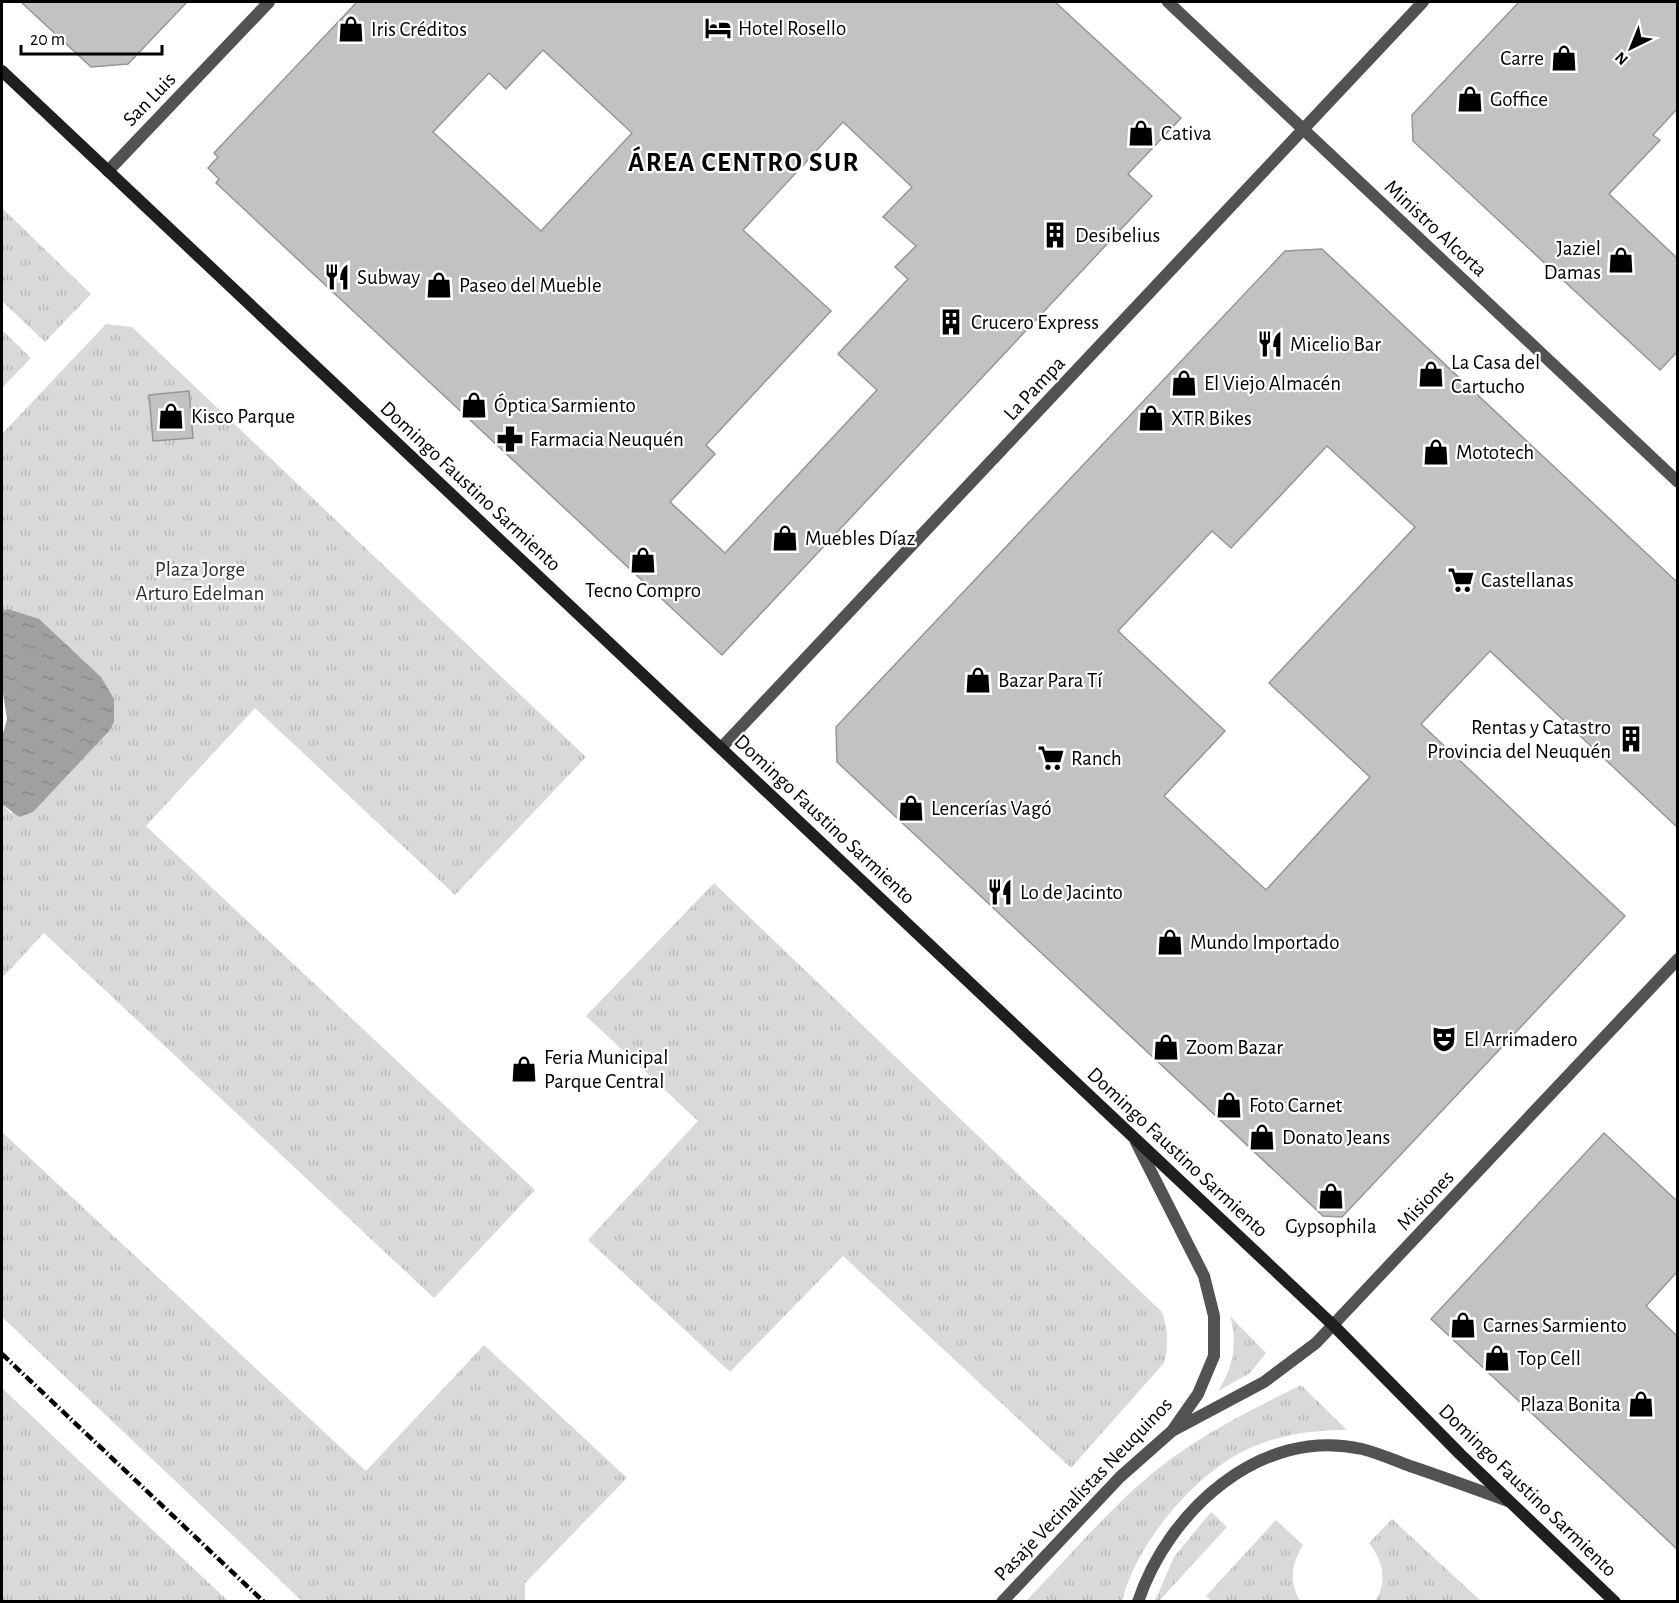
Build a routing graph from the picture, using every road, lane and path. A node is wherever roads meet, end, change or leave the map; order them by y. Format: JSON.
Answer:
{"nodes":[{"id":1,"x":269,"y":2,"type":"edge"},
{"id":2,"x":1168,"y":2,"type":"edge"},
{"id":3,"x":1424,"y":2,"type":"edge"},
{"id":4,"x":2,"y":71,"type":"edge"},
{"id":5,"x":1304,"y":129,"type":"junction"},
{"id":6,"x":108,"y":171,"type":"junction"},
{"id":7,"x":1677,"y":482,"type":"edge"},
{"id":8,"x":721,"y":748,"type":"junction"},
{"id":9,"x":1677,"y":959,"type":"edge"},
{"id":10,"x":1134,"y":1138,"type":"junction"},
{"id":11,"x":1334,"y":1326,"type":"junction"},
{"id":12,"x":1172,"y":1431,"type":"junction"},
{"id":13,"x":1508,"y":1501,"type":"junction"},
{"id":14,"x":1002,"y":1602,"type":"edge"},
{"id":15,"x":1138,"y":1602,"type":"edge"},
{"id":16,"x":1615,"y":1602,"type":"edge"}],
"edges":[{"from":1,"to":6,"type":"street","name":"San Luis"},
{"from":2,"to":5,"type":"street","name":"Ministro Alcorta"},
{"from":3,"to":5,"type":"street","name":"La Pampa"},
{"from":4,"to":6,"type":"main road","name":"Domingo Faustino Sarmiento"},
{"from":5,"to":7,"type":"street","name":"Ministro Alcorta"},
{"from":5,"to":8,"type":"street","name":"La Pampa"},
{"from":6,"to":8,"type":"main road","name":"Domingo Faustino Sarmiento"},
{"from":8,"to":10,"type":"main road","name":"Domingo Faustino Sarmiento"},
{"from":9,"to":11,"type":"street","name":"Misiones"},
{"from":10,"to":11,"type":"main road","name":"Domingo Faustino Sarmiento"},
{"from":10,"to":12,"type":"street","name":"Pasaje Vecinalistas Neuquinos"},
{"from":11,"to":12,"type":"street","name":"Misiones"},
{"from":11,"to":13,"type":"main road","name":"Domingo Faustino Sarmiento"},
{"from":12,"to":14,"type":"street","name":"Pasaje Vecinalistas Neuquinos"},
{"from":13,"to":15,"type":"street"},
{"from":13,"to":16,"type":"main road","name":"Domingo Faustino Sarmiento"}]}
